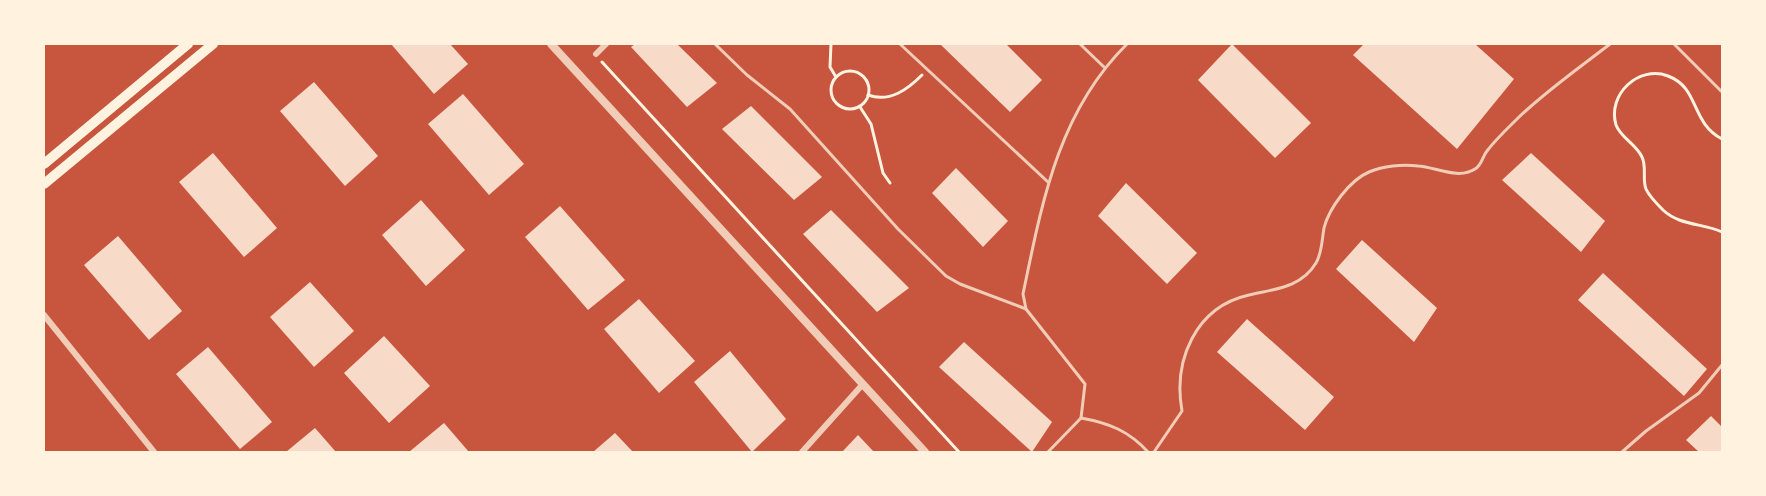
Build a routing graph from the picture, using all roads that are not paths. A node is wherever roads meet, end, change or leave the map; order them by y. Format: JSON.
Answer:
{"nodes":[{"id":1,"x":188,"y":44,"type":"edge"},
{"id":2,"x":213,"y":44,"type":"edge"},
{"id":3,"x":551,"y":44,"type":"edge"},
{"id":4,"x":606,"y":44,"type":"edge"},
{"id":5,"x":715,"y":44,"type":"edge"},
{"id":6,"x":900,"y":44,"type":"edge"},
{"id":7,"x":1080,"y":44,"type":"edge"},
{"id":8,"x":1127,"y":44,"type":"edge"},
{"id":9,"x":1610,"y":44,"type":"edge"},
{"id":10,"x":1674,"y":44,"type":"edge"},
{"id":11,"x":596,"y":54,"type":"road end"},
{"id":12,"x":1104,"y":66,"type":"junction"},
{"id":13,"x":1722,"y":92,"type":"edge"},
{"id":14,"x":44,"y":164,"type":"edge"},
{"id":15,"x":1048,"y":182,"type":"junction"},
{"id":16,"x":44,"y":184,"type":"edge"},
{"id":17,"x":1026,"y":309,"type":"junction"},
{"id":18,"x":44,"y":315,"type":"edge"},
{"id":19,"x":1722,"y":366,"type":"edge"},
{"id":20,"x":863,"y":384,"type":"junction"},
{"id":21,"x":1081,"y":418,"type":"junction"},
{"id":22,"x":154,"y":453,"type":"edge"},
{"id":23,"x":802,"y":453,"type":"edge"},
{"id":24,"x":925,"y":453,"type":"edge"},
{"id":25,"x":1048,"y":453,"type":"edge"},
{"id":26,"x":1148,"y":453,"type":"edge"},
{"id":27,"x":1154,"y":453,"type":"edge"},
{"id":28,"x":1622,"y":453,"type":"edge"}],
"edges":[{"from":1,"to":14,"type":"main road"},
{"from":2,"to":16,"type":"main road"},
{"from":3,"to":20,"type":"street"},
{"from":4,"to":11,"type":"street"},
{"from":5,"to":17,"type":"lane"},
{"from":6,"to":15,"type":"lane"},
{"from":7,"to":12,"type":"lane"},
{"from":8,"to":12,"type":"lane"},
{"from":9,"to":27,"type":"lane"},
{"from":10,"to":13,"type":"lane"},
{"from":12,"to":15,"type":"lane"},
{"from":15,"to":17,"type":"lane"},
{"from":17,"to":21,"type":"lane"},
{"from":18,"to":22,"type":"street"},
{"from":19,"to":28,"type":"lane"},
{"from":20,"to":23,"type":"street"},
{"from":20,"to":24,"type":"street"},
{"from":21,"to":25,"type":"lane"},
{"from":21,"to":26,"type":"lane"}]}
